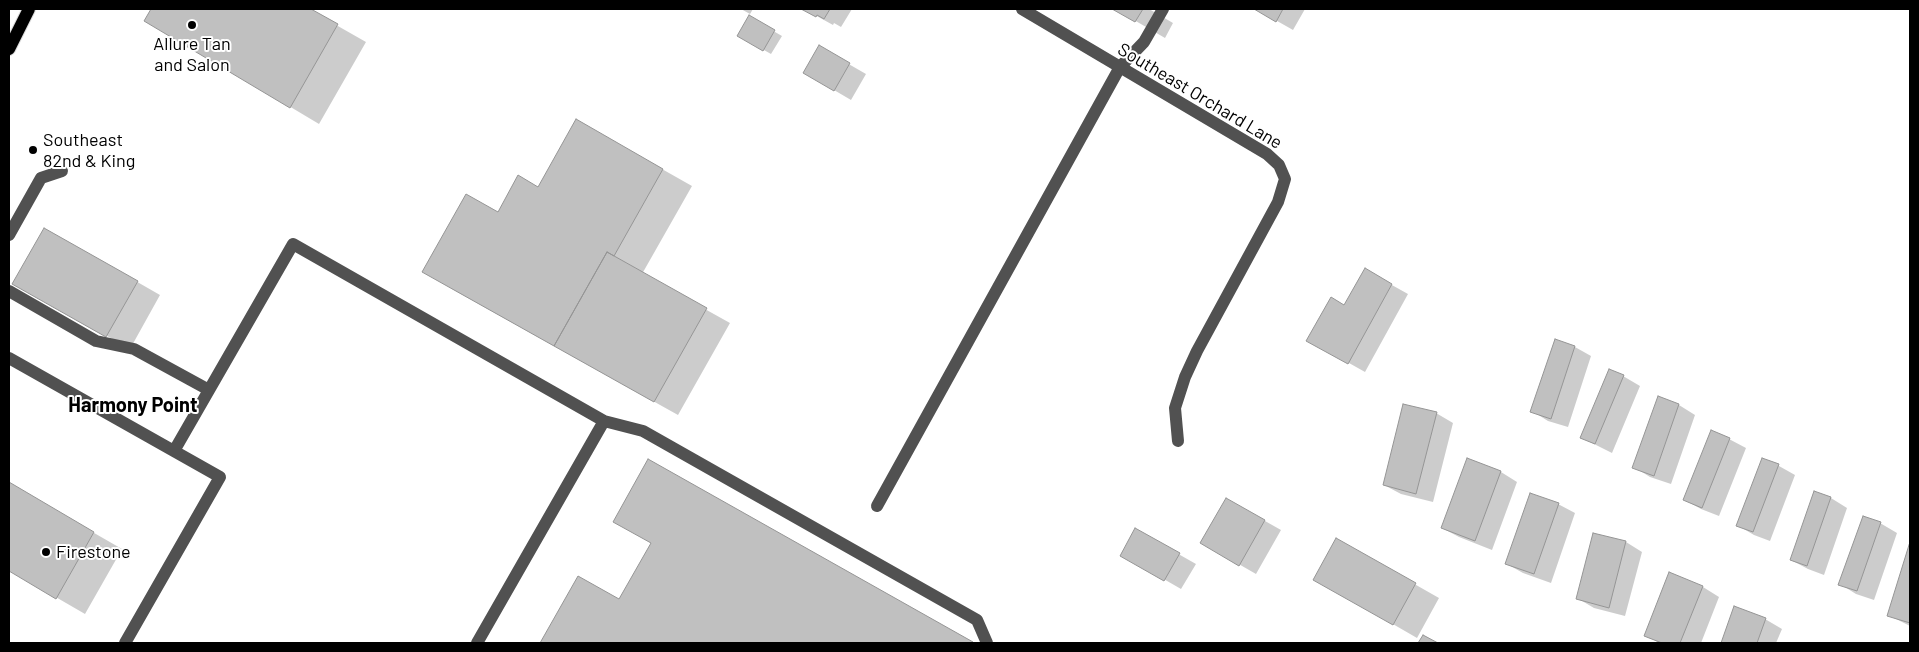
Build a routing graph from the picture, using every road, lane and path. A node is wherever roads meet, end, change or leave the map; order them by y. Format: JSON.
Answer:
{"nodes":[{"id":1,"x":29,"y":9,"type":"edge"},
{"id":2,"x":1022,"y":9,"type":"edge"},
{"id":3,"x":1162,"y":9,"type":"edge"},
{"id":4,"x":9,"y":49,"type":"edge"},
{"id":5,"x":1120,"y":67,"type":"junction"},
{"id":6,"x":62,"y":171,"type":"dead end"},
{"id":7,"x":9,"y":235,"type":"edge"},
{"id":8,"x":9,"y":291,"type":"edge"},
{"id":9,"x":9,"y":358,"type":"edge"},
{"id":10,"x":210,"y":390,"type":"junction"},
{"id":11,"x":604,"y":421,"type":"junction"},
{"id":12,"x":1178,"y":441,"type":"dead end"},
{"id":13,"x":174,"y":451,"type":"junction"},
{"id":14,"x":877,"y":506,"type":"dead end"},
{"id":15,"x":125,"y":643,"type":"edge"},
{"id":16,"x":477,"y":643,"type":"edge"},
{"id":17,"x":988,"y":643,"type":"edge"}],
"edges":[{"from":1,"to":4,"type":"main road"},
{"from":2,"to":5,"type":"street","name":"Southeast Orchard Lane"},
{"from":3,"to":5,"type":"street"},
{"from":5,"to":12,"type":"street","name":"Southeast Orchard Lane"},
{"from":5,"to":14,"type":"street"},
{"from":6,"to":7,"type":"street"},
{"from":8,"to":10,"type":"street"},
{"from":9,"to":13,"type":"street"},
{"from":10,"to":11,"type":"street"},
{"from":10,"to":13,"type":"street"},
{"from":11,"to":16,"type":"street"},
{"from":11,"to":17,"type":"street"},
{"from":13,"to":15,"type":"street"}]}
